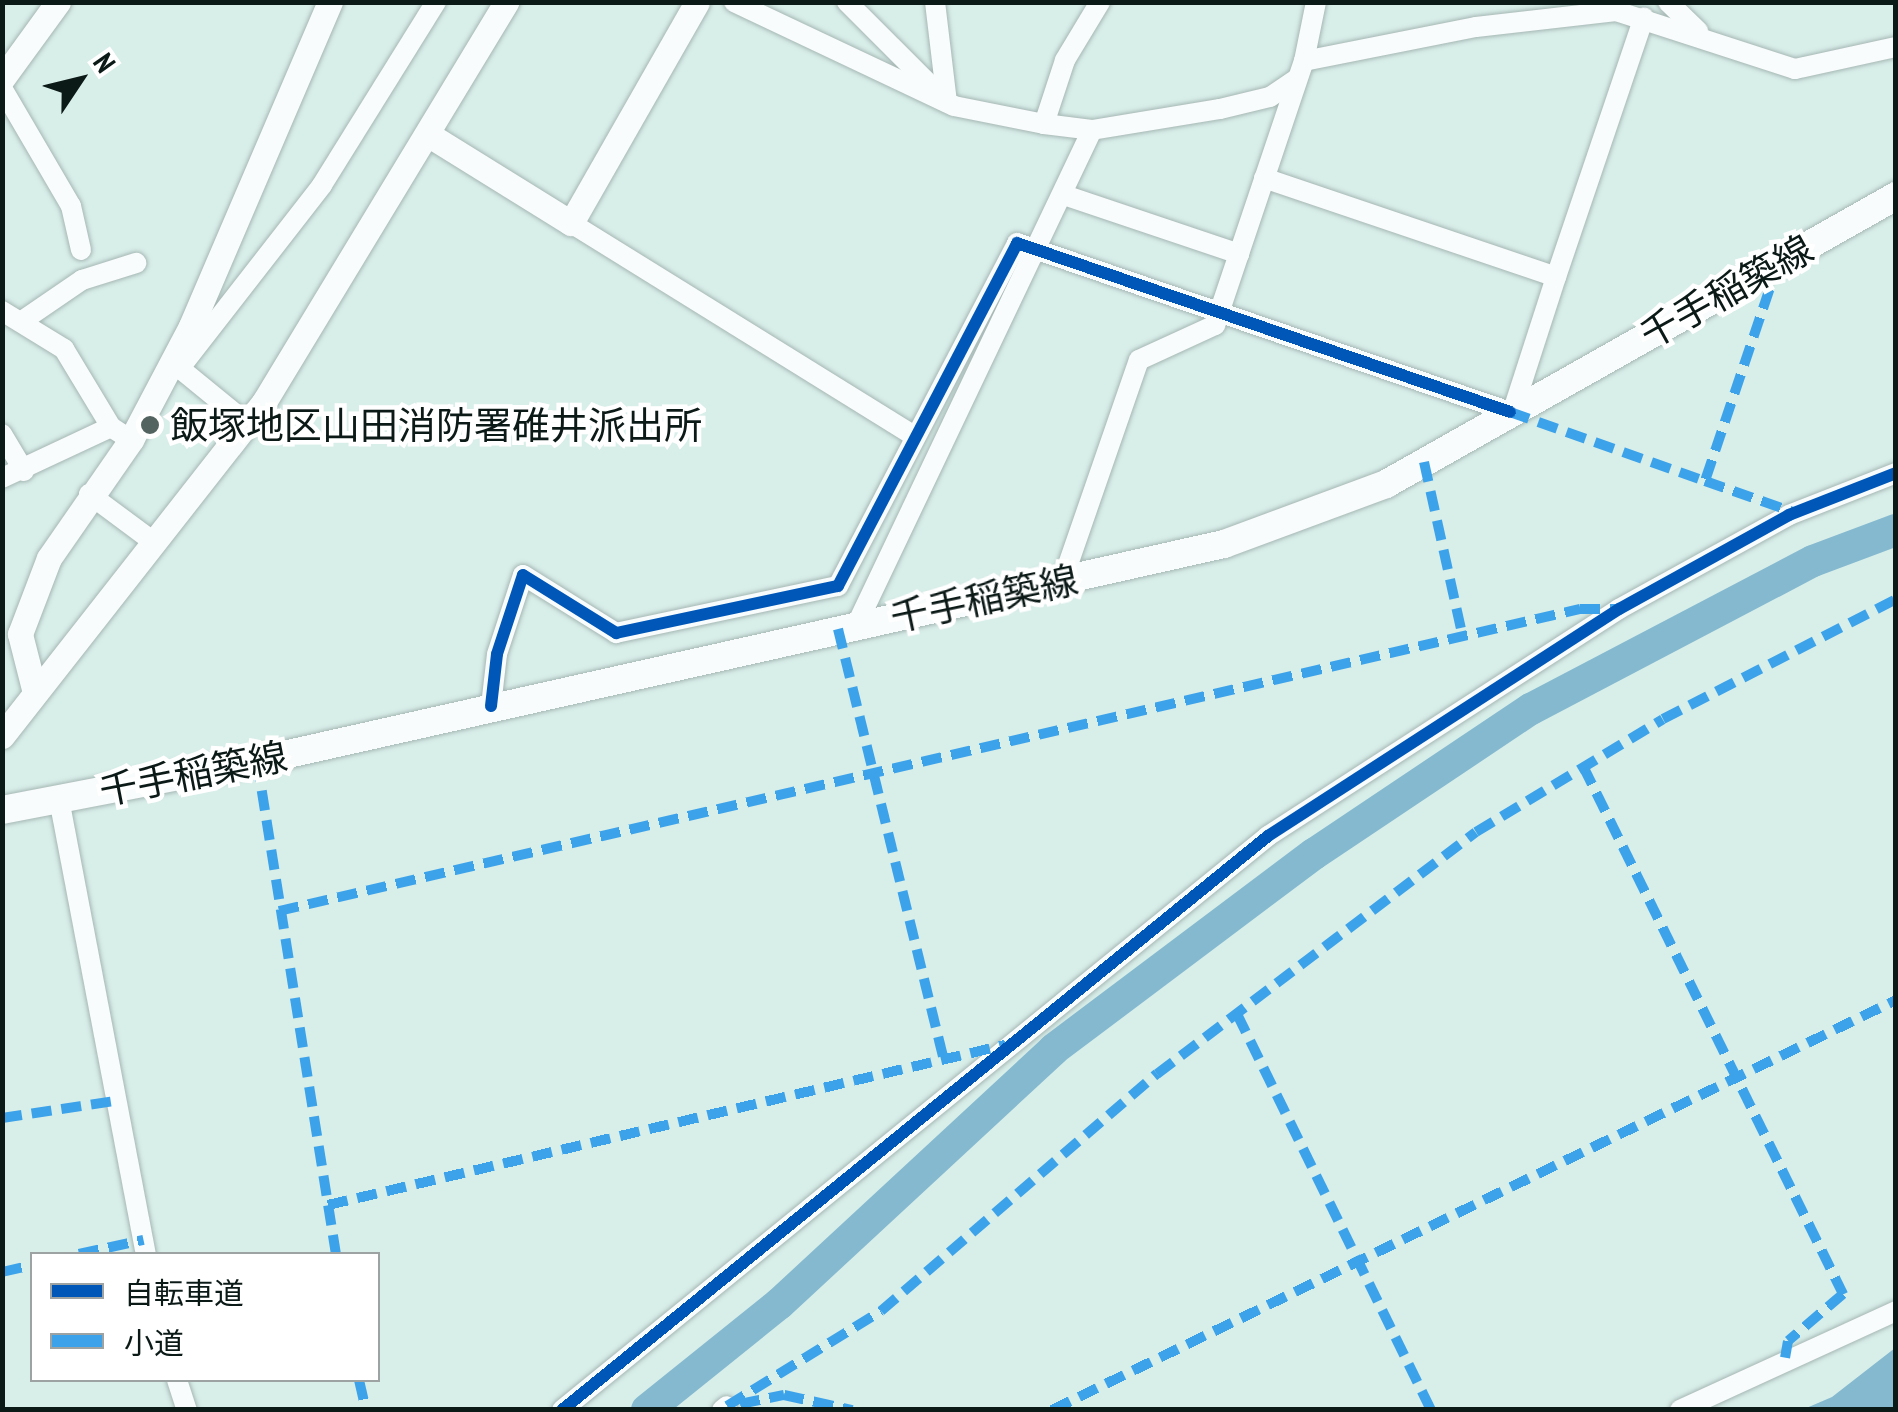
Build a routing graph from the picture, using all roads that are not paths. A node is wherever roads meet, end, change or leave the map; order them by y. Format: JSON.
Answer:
{"nodes":[{"id":1,"x":58,"y":2,"type":"edge"},
{"id":2,"x":330,"y":2,"type":"edge"},
{"id":3,"x":436,"y":2,"type":"edge"},
{"id":4,"x":506,"y":2,"type":"edge"},
{"id":5,"x":697,"y":2,"type":"edge"},
{"id":6,"x":734,"y":2,"type":"edge"},
{"id":7,"x":847,"y":2,"type":"edge"},
{"id":8,"x":935,"y":2,"type":"edge"},
{"id":9,"x":1100,"y":2,"type":"edge"},
{"id":10,"x":1316,"y":2,"type":"edge"},
{"id":11,"x":1668,"y":2,"type":"edge"},
{"id":12,"x":1644,"y":17,"type":"junction"},
{"id":13,"x":1699,"y":32,"type":"junction"},
{"id":14,"x":1896,"y":47,"type":"edge"},
{"id":15,"x":1301,"y":70,"type":"junction"},
{"id":16,"x":2,"y":79,"type":"edge"},
{"id":17,"x":2,"y":88,"type":"edge"},
{"id":18,"x":947,"y":102,"type":"junction"},
{"id":19,"x":1044,"y":124,"type":"junction"},
{"id":20,"x":1092,"y":130,"type":"junction"},
{"id":21,"x":429,"y":135,"type":"junction"},
{"id":22,"x":1264,"y":178,"type":"junction"},
{"id":23,"x":1064,"y":195,"type":"junction"},
{"id":24,"x":1896,"y":196,"type":"edge"},
{"id":25,"x":572,"y":223,"type":"junction"},
{"id":26,"x":81,"y":250,"type":"dead end"},
{"id":27,"x":1039,"y":252,"type":"junction"},
{"id":28,"x":1238,"y":254,"type":"junction"},
{"id":29,"x":136,"y":264,"type":"dead end"},
{"id":30,"x":1556,"y":278,"type":"junction"},
{"id":31,"x":1218,"y":314,"type":"junction"},
{"id":32,"x":12,"y":316,"type":"edge"},
{"id":33,"x":176,"y":365,"type":"junction"},
{"id":34,"x":1512,"y":411,"type":"junction"},
{"id":35,"x":248,"y":424,"type":"junction"},
{"id":36,"x":2,"y":434,"type":"edge"},
{"id":37,"x":121,"y":434,"type":"junction"},
{"id":38,"x":914,"y":436,"type":"junction"},
{"id":39,"x":24,"y":471,"type":"junction"},
{"id":40,"x":1896,"y":473,"type":"edge"},
{"id":41,"x":2,"y":478,"type":"edge"},
{"id":42,"x":89,"y":494,"type":"junction"},
{"id":43,"x":154,"y":543,"type":"junction"},
{"id":44,"x":1062,"y":582,"type":"junction"},
{"id":45,"x":856,"y":626,"type":"junction"},
{"id":46,"x":34,"y":689,"type":"junction"},
{"id":47,"x":492,"y":706,"type":"junction"},
{"id":48,"x":2,"y":736,"type":"edge"},
{"id":49,"x":59,"y":800,"type":"junction"},
{"id":50,"x":2,"y":810,"type":"edge"},
{"id":51,"x":146,"y":1252,"type":"edge"},
{"id":52,"x":1896,"y":1311,"type":"edge"},
{"id":53,"x":178,"y":1382,"type":"edge"},
{"id":54,"x":187,"y":1410,"type":"edge"},
{"id":55,"x":562,"y":1410,"type":"edge"},
{"id":56,"x":1680,"y":1410,"type":"edge"}],
"edges":[{"from":1,"to":16,"type":"street"},
{"from":2,"to":33,"type":"street"},
{"from":3,"to":33,"type":"street"},
{"from":4,"to":21,"type":"street"},
{"from":5,"to":25,"type":"street"},
{"from":6,"to":18,"type":"street"},
{"from":7,"to":18,"type":"street"},
{"from":8,"to":18,"type":"street"},
{"from":9,"to":19,"type":"street"},
{"from":10,"to":15,"type":"street"},
{"from":11,"to":13,"type":"street"},
{"from":12,"to":13,"type":"street"},
{"from":12,"to":15,"type":"street"},
{"from":12,"to":30,"type":"street"},
{"from":13,"to":14,"type":"street"},
{"from":15,"to":20,"type":"street"},
{"from":15,"to":22,"type":"street"},
{"from":17,"to":26,"type":"street"},
{"from":18,"to":19,"type":"street"},
{"from":19,"to":20,"type":"street"},
{"from":20,"to":23,"type":"street"},
{"from":21,"to":25,"type":"street"},
{"from":21,"to":35,"type":"street"},
{"from":22,"to":28,"type":"street"},
{"from":22,"to":30,"type":"street"},
{"from":23,"to":27,"type":"street"},
{"from":23,"to":28,"type":"street"},
{"from":24,"to":34,"type":"main road","name":"千手稲築線"},
{"from":25,"to":38,"type":"street"},
{"from":27,"to":31,"type":"street"},
{"from":27,"to":38,"type":"street"},
{"from":27,"to":45,"type":"street"},
{"from":28,"to":31,"type":"street"},
{"from":29,"to":32,"type":"street"},
{"from":30,"to":34,"type":"street"},
{"from":31,"to":34,"type":"street"},
{"from":31,"to":44,"type":"street"},
{"from":32,"to":37,"type":"street"},
{"from":33,"to":35,"type":"street"},
{"from":33,"to":37,"type":"street"},
{"from":34,"to":44,"type":"main road","name":"千手稲築線"},
{"from":35,"to":43,"type":"street"},
{"from":36,"to":39,"type":"street"},
{"from":37,"to":39,"type":"street"},
{"from":37,"to":42,"type":"street"},
{"from":38,"to":47,"type":"street"},
{"from":39,"to":41,"type":"street"},
{"from":40,"to":55,"type":"street"},
{"from":42,"to":43,"type":"street"},
{"from":42,"to":46,"type":"street"},
{"from":43,"to":46,"type":"street"},
{"from":44,"to":45,"type":"main road","name":"千手稲築線"},
{"from":45,"to":47,"type":"main road","name":"千手稲築線"},
{"from":46,"to":48,"type":"street"},
{"from":47,"to":49,"type":"main road","name":"千手稲築線"},
{"from":49,"to":50,"type":"main road","name":"千手稲築線"},
{"from":49,"to":51,"type":"street"},
{"from":52,"to":56,"type":"street"},
{"from":53,"to":54,"type":"street"}]}
